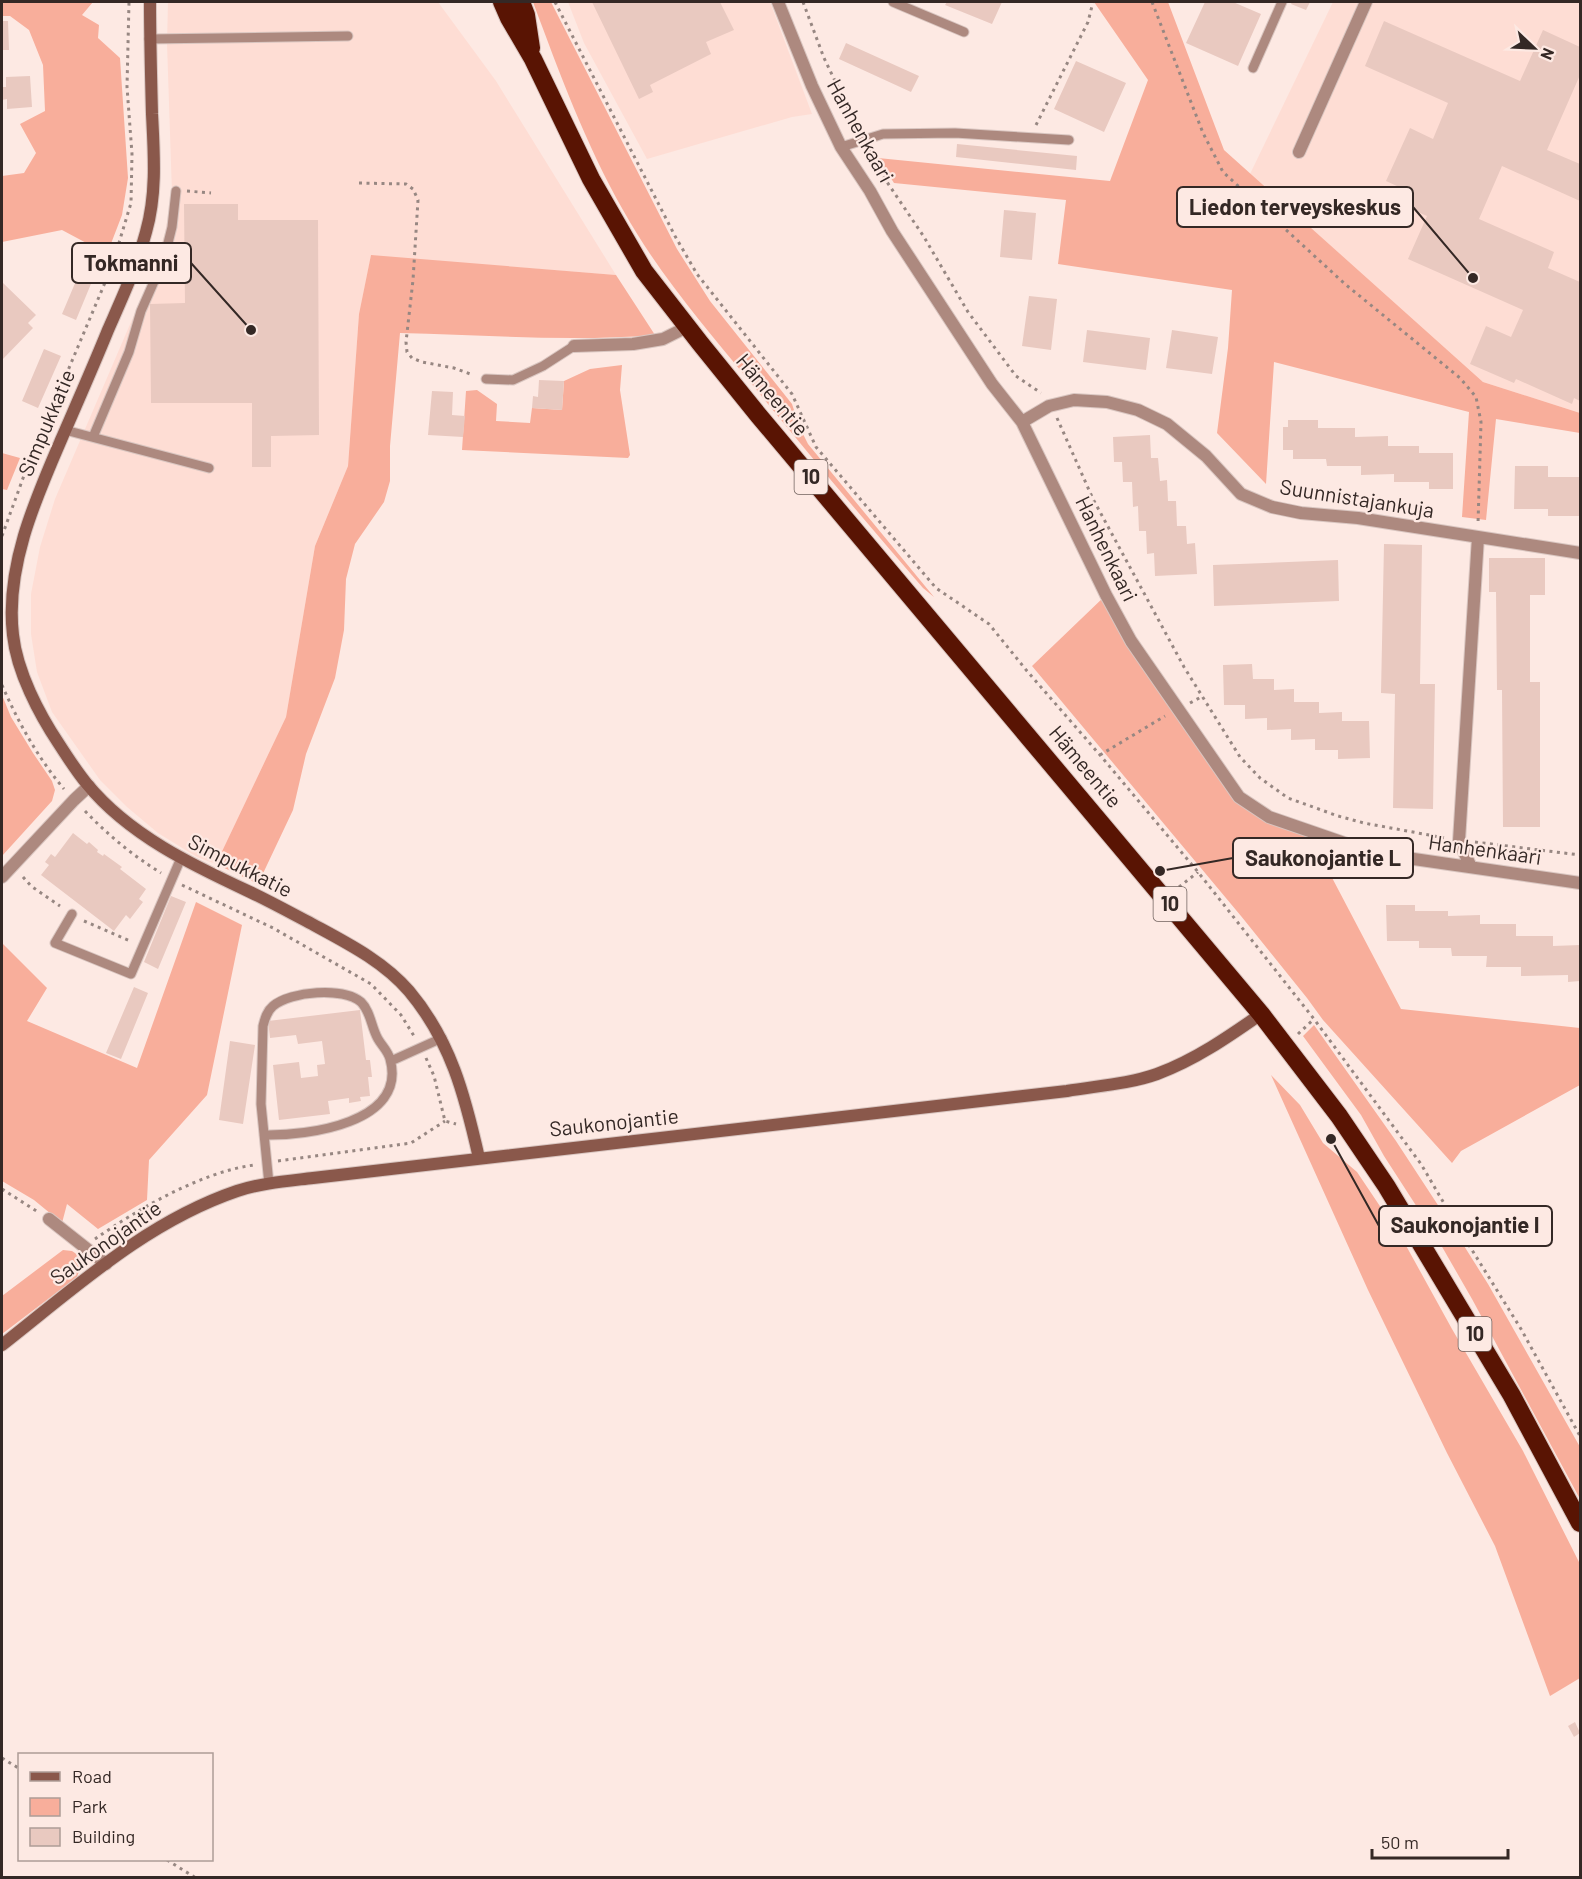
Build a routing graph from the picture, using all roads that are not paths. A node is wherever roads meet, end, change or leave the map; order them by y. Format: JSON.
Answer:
{"nodes":[{"id":1,"x":150,"y":2,"type":"edge"},
{"id":2,"x":502,"y":2,"type":"edge"},
{"id":3,"x":521,"y":2,"type":"edge"},
{"id":4,"x":778,"y":2,"type":"edge"},
{"id":5,"x":893,"y":2,"type":"edge"},
{"id":6,"x":1282,"y":2,"type":"edge"},
{"id":7,"x":1366,"y":2,"type":"edge"},
{"id":8,"x":964,"y":32,"type":"dead end"},
{"id":9,"x":348,"y":36,"type":"dead end"},
{"id":10,"x":149,"y":39,"type":"junction"},
{"id":11,"x":532,"y":59,"type":"junction"},
{"id":12,"x":1253,"y":68,"type":"dead end"},
{"id":13,"x":1069,"y":140,"type":"dead end"},
{"id":14,"x":841,"y":147,"type":"junction"},
{"id":15,"x":1299,"y":152,"type":"dead end"},
{"id":16,"x":176,"y":190,"type":"dead end"},
{"id":17,"x":687,"y":327,"type":"junction"},
{"id":18,"x":574,"y":346,"type":"joint"},
{"id":19,"x":486,"y":379,"type":"road end"},
{"id":20,"x":1022,"y":423,"type":"junction"},
{"id":21,"x":65,"y":430,"type":"junction"},
{"id":22,"x":93,"y":438,"type":"junction"},
{"id":23,"x":209,"y":468,"type":"dead end"},
{"id":24,"x":1478,"y":537,"type":"junction"},
{"id":25,"x":1581,"y":553,"type":"edge"},
{"id":26,"x":89,"y":786,"type":"junction"},
{"id":27,"x":181,"y":858,"type":"junction"},
{"id":28,"x":1471,"y":867,"type":"junction"},
{"id":29,"x":2,"y":877,"type":"edge"},
{"id":30,"x":1581,"y":883,"type":"edge"},
{"id":31,"x":72,"y":915,"type":"dead end"},
{"id":32,"x":1261,"y":1014,"type":"junction"},
{"id":33,"x":442,"y":1038,"type":"junction"},
{"id":34,"x":391,"y":1061,"type":"junction"},
{"id":35,"x":264,"y":1135,"type":"junction"},
{"id":36,"x":479,"y":1158,"type":"junction"},
{"id":37,"x":269,"y":1184,"type":"junction"},
{"id":38,"x":50,"y":1219,"type":"road end"},
{"id":39,"x":106,"y":1264,"type":"junction"},
{"id":40,"x":2,"y":1345,"type":"edge"},
{"id":41,"x":1581,"y":1522,"type":"edge"}],
"edges":[{"from":1,"to":10,"type":"street","name":"Simpukkatie"},
{"from":2,"to":11,"type":"highway","name":"Hämeentie","number":"10"},
{"from":3,"to":11,"type":"highway","name":"Hämeentie","number":"10"},
{"from":4,"to":14,"type":"street","name":"Hanhenkaari"},
{"from":5,"to":8,"type":"lane"},
{"from":6,"to":12,"type":"lane"},
{"from":7,"to":15,"type":"street"},
{"from":9,"to":10,"type":"lane"},
{"from":10,"to":21,"type":"street","name":"Simpukkatie"},
{"from":11,"to":17,"type":"highway","name":"Hämeentie","number":"10"},
{"from":13,"to":14,"type":"lane"},
{"from":14,"to":20,"type":"street","name":"Hanhenkaari"},
{"from":16,"to":22,"type":"lane"},
{"from":17,"to":18,"type":"street"},
{"from":17,"to":32,"type":"highway","name":"Hämeentie","number":"10"},
{"from":18,"to":19,"type":"lane"},
{"from":20,"to":24,"type":"street","name":"Suunnistajankuja"},
{"from":20,"to":28,"type":"street","name":"Hanhenkaari"},
{"from":21,"to":22,"type":"lane"},
{"from":21,"to":26,"type":"street","name":"Simpukkatie"},
{"from":22,"to":23,"type":"lane"},
{"from":24,"to":25,"type":"street","name":"Suunnistajankuja"},
{"from":24,"to":28,"type":"street"},
{"from":26,"to":27,"type":"street","name":"Simpukkatie"},
{"from":26,"to":29,"type":"street"},
{"from":27,"to":31,"type":"lane"},
{"from":27,"to":33,"type":"street","name":"Simpukkatie"},
{"from":28,"to":30,"type":"street","name":"Hanhenkaari"},
{"from":32,"to":36,"type":"street","name":"Saukonojantie"},
{"from":32,"to":41,"type":"highway","name":"Hämeentie","number":"10"},
{"from":33,"to":34,"type":"lane"},
{"from":33,"to":36,"type":"street","name":"Simpukkatie"},
{"from":34,"to":35,"type":"lane"},
{"from":34,"to":35,"type":"lane"},
{"from":35,"to":37,"type":"lane"},
{"from":36,"to":37,"type":"street","name":"Saukonojantie"},
{"from":37,"to":39,"type":"street","name":"Saukonojantie"},
{"from":38,"to":39,"type":"street"},
{"from":39,"to":40,"type":"street","name":"Saukonojantie"}]}
